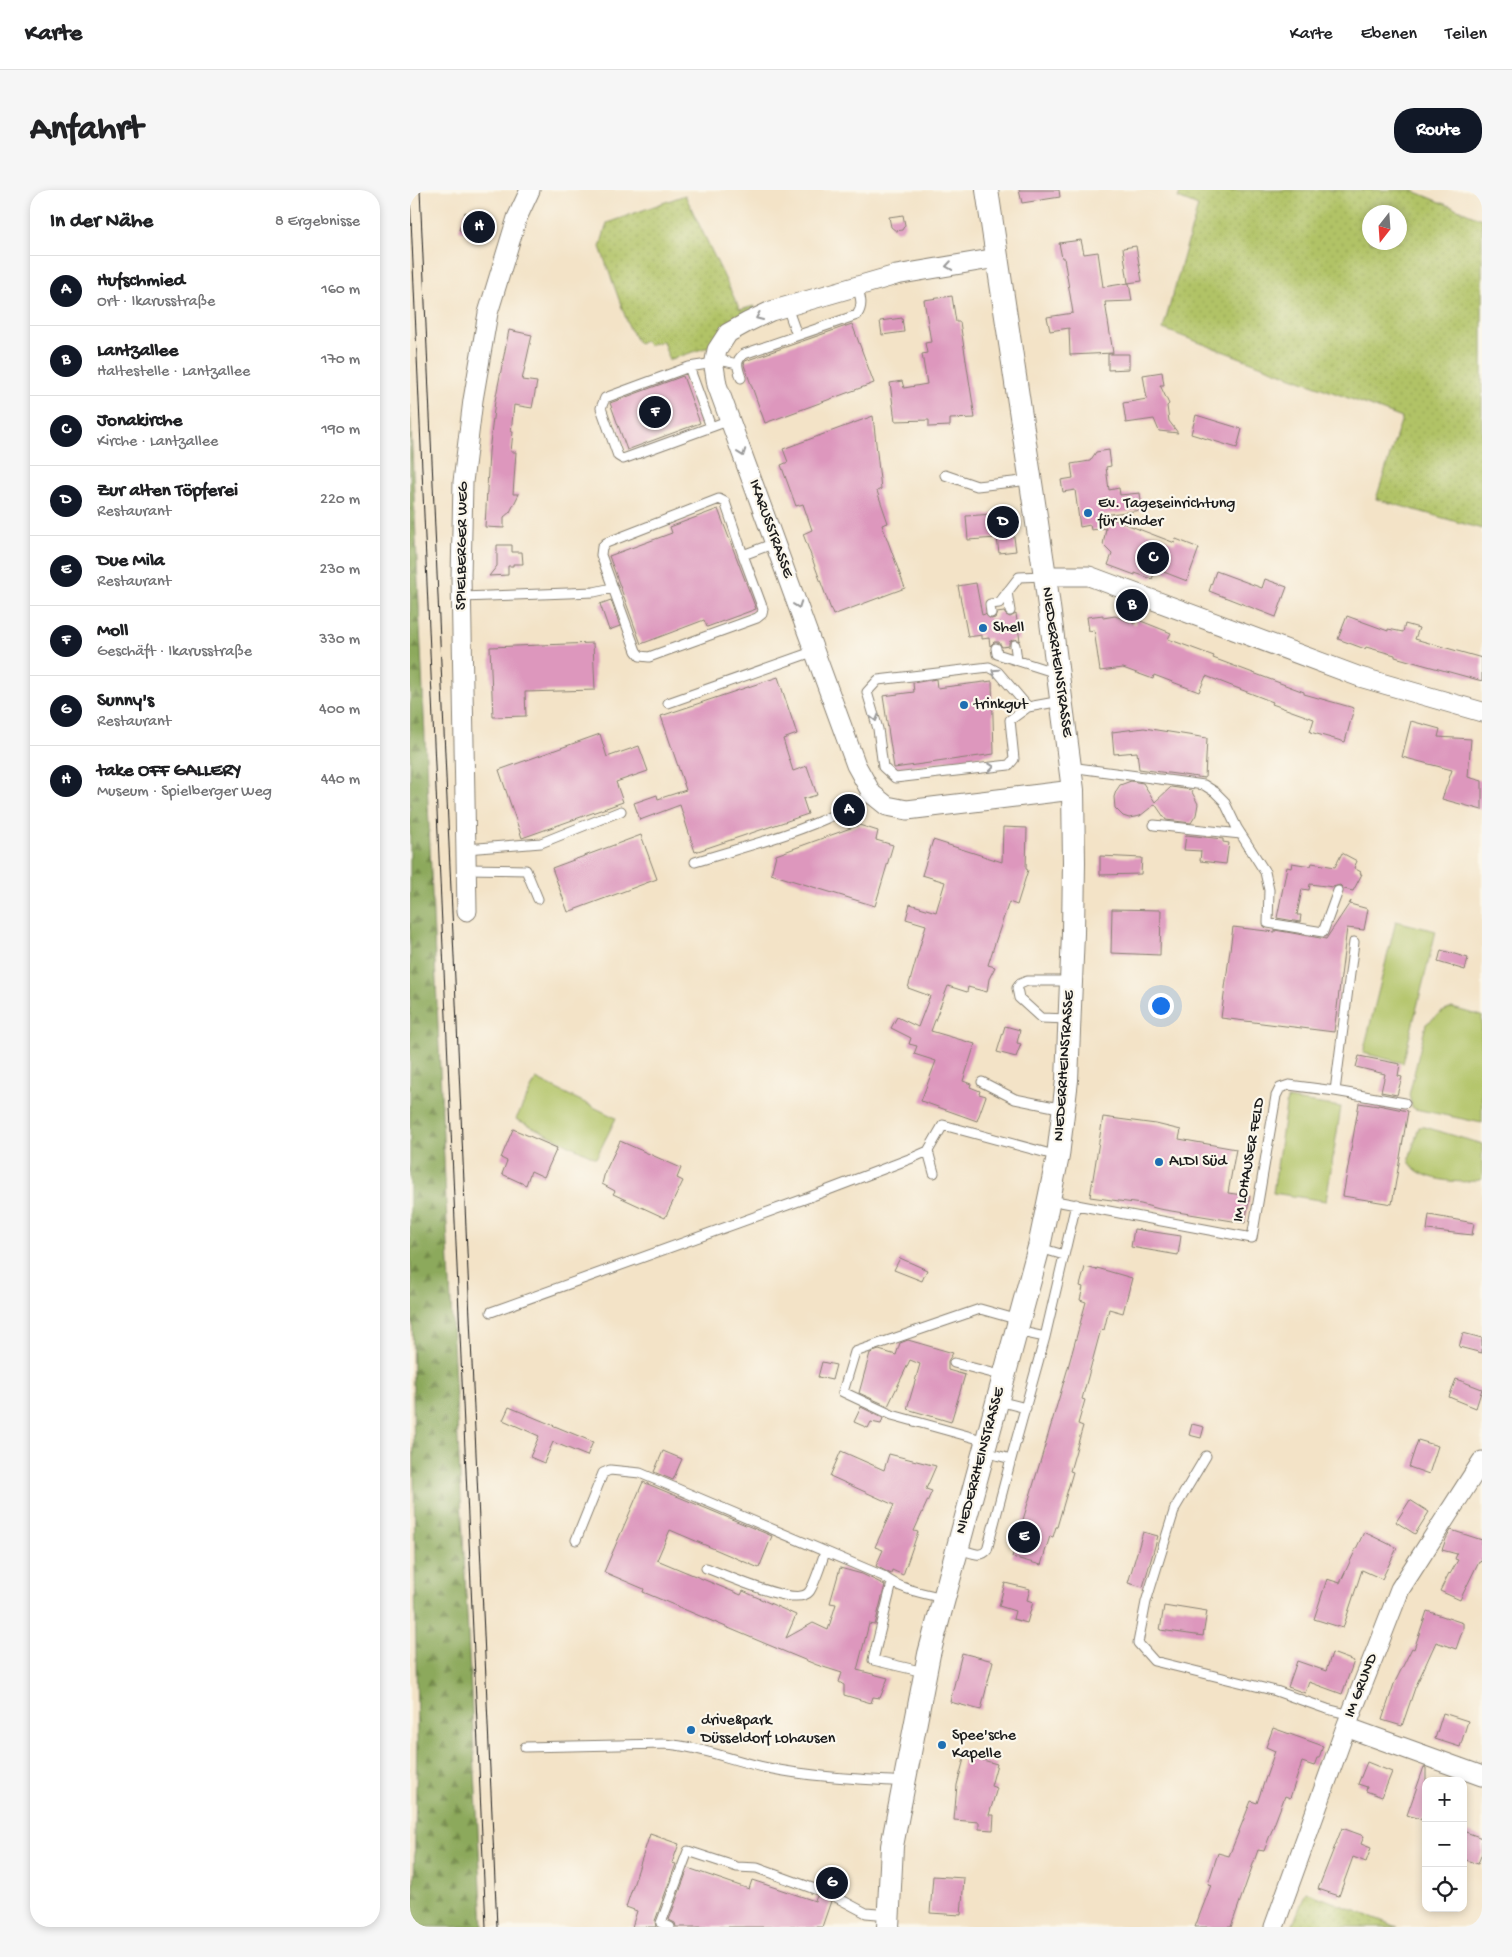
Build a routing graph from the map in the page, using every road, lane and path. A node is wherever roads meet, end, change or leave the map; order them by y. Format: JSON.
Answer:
{"nodes":[{"id":1,"x":530,"y":190,"type":"edge"},
{"id":2,"x":987,"y":190,"type":"edge"},
{"id":3,"x":997,"y":258,"type":"junction"},
{"id":4,"x":857,"y":286,"type":"junction"},
{"id":5,"x":787,"y":307,"type":"junction"},
{"id":6,"x":797,"y":335,"type":"junction"},
{"id":7,"x":715,"y":361,"type":"junction"},
{"id":8,"x":737,"y":364,"type":"junction"},
{"id":9,"x":689,"y":367,"type":"junction"},
{"id":10,"x":741,"y":378,"type":"dead end"},
{"id":11,"x":730,"y":420,"type":"junction"},
{"id":12,"x":711,"y":427,"type":"junction"},
{"id":13,"x":945,"y":475,"type":"dead end"},
{"id":14,"x":1030,"y":480,"type":"junction"},
{"id":15,"x":775,"y":543,"type":"junction"},
{"id":16,"x":743,"y":555,"type":"junction"},
{"id":17,"x":1044,"y":576,"type":"junction"},
{"id":18,"x":612,"y":588,"type":"junction"},
{"id":19,"x":1007,"y":592,"type":"junction"},
{"id":20,"x":462,"y":597,"type":"junction"},
{"id":21,"x":1010,"y":611,"type":"dead end"},
{"id":22,"x":996,"y":613,"type":"dead end"},
{"id":23,"x":1015,"y":645,"type":"dead end"},
{"id":24,"x":1000,"y":647,"type":"dead end"},
{"id":25,"x":815,"y":651,"type":"junction"},
{"id":26,"x":1017,"y":660,"type":"junction"},
{"id":27,"x":1057,"y":669,"type":"junction"},
{"id":28,"x":1061,"y":701,"type":"junction"},
{"id":29,"x":668,"y":703,"type":"dead end"},
{"id":30,"x":1028,"y":707,"type":"junction"},
{"id":31,"x":1482,"y":712,"type":"edge"},
{"id":32,"x":1070,"y":767,"type":"junction"},
{"id":33,"x":1073,"y":790,"type":"junction"},
{"id":34,"x":872,"y":794,"type":"junction"},
{"id":35,"x":621,"y":812,"type":"dead end"},
{"id":36,"x":1154,"y":825,"type":"dead end"},
{"id":37,"x":1241,"y":834,"type":"junction"},
{"id":38,"x":466,"y":849,"type":"junction"},
{"id":39,"x":696,"y":862,"type":"dead end"},
{"id":40,"x":466,"y":869,"type":"junction"},
{"id":41,"x":1338,"y":891,"type":"dead end"},
{"id":42,"x":538,"y":899,"type":"dead end"},
{"id":43,"x":467,"y":911,"type":"dead end"},
{"id":44,"x":1354,"y":942,"type":"dead end"},
{"id":45,"x":1072,"y":981,"type":"junction"},
{"id":46,"x":1070,"y":1019,"type":"junction"},
{"id":47,"x":982,"y":1082,"type":"dead end"},
{"id":48,"x":1335,"y":1091,"type":"junction"},
{"id":49,"x":1405,"y":1103,"type":"dead end"},
{"id":50,"x":1064,"y":1109,"type":"junction"},
{"id":51,"x":928,"y":1151,"type":"junction"},
{"id":52,"x":1058,"y":1156,"type":"junction"},
{"id":53,"x":934,"y":1173,"type":"dead end"},
{"id":54,"x":1050,"y":1200,"type":"junction"},
{"id":55,"x":1076,"y":1204,"type":"junction"},
{"id":56,"x":1039,"y":1247,"type":"junction"},
{"id":57,"x":1064,"y":1255,"type":"junction"},
{"id":58,"x":491,"y":1312,"type":"dead end"},
{"id":59,"x":1018,"y":1325,"type":"junction"},
{"id":60,"x":1045,"y":1337,"type":"junction"},
{"id":61,"x":954,"y":1363,"type":"dead end"},
{"id":62,"x":1004,"y":1376,"type":"junction"},
{"id":63,"x":998,"y":1401,"type":"junction"},
{"id":64,"x":1026,"y":1408,"type":"junction"},
{"id":65,"x":985,"y":1446,"type":"junction"},
{"id":66,"x":1206,"y":1456,"type":"dead end"},
{"id":67,"x":1011,"y":1459,"type":"junction"},
{"id":68,"x":1482,"y":1461,"type":"edge"},
{"id":69,"x":576,"y":1540,"type":"dead end"},
{"id":70,"x":958,"y":1548,"type":"junction"},
{"id":71,"x":825,"y":1552,"type":"junction"},
{"id":72,"x":706,"y":1568,"type":"dead end"},
{"id":73,"x":892,"y":1583,"type":"junction"},
{"id":74,"x":944,"y":1598,"type":"junction"},
{"id":75,"x":926,"y":1672,"type":"junction"},
{"id":76,"x":1348,"y":1721,"type":"junction"},
{"id":77,"x":525,"y":1747,"type":"dead end"},
{"id":78,"x":1482,"y":1776,"type":"edge"},
{"id":79,"x":904,"y":1782,"type":"junction"},
{"id":80,"x":889,"y":1921,"type":"edge"},
{"id":81,"x":670,"y":1927,"type":"edge"},
{"id":82,"x":1274,"y":1927,"type":"edge"}],
"edges":[{"from":1,"to":20,"type":"street","name":"SPIELBERGER WEG"},
{"from":2,"to":3,"type":"street","name":"NIEDERRHEINSTRASSE"},
{"from":3,"to":4,"type":"street","one_way":true},
{"from":3,"to":14,"type":"street","name":"NIEDERRHEINSTRASSE"},
{"from":4,"to":5,"type":"street"},
{"from":4,"to":6,"type":"lane"},
{"from":5,"to":6,"type":"lane"},
{"from":5,"to":7,"type":"street","one_way":true},
{"from":6,"to":8,"type":"lane"},
{"from":7,"to":8,"type":"lane"},
{"from":7,"to":9,"type":"lane"},
{"from":7,"to":11,"type":"street","name":"IKARUSSTRASSE"},
{"from":8,"to":10,"type":"lane"},
{"from":9,"to":12,"type":"lane"},
{"from":9,"to":12,"type":"lane"},
{"from":11,"to":12,"type":"lane"},
{"from":11,"to":15,"type":"street","name":"IKARUSSTRASSE","one_way":true},
{"from":13,"to":14,"type":"lane"},
{"from":14,"to":17,"type":"street","name":"NIEDERRHEINSTRASSE"},
{"from":15,"to":16,"type":"lane"},
{"from":15,"to":25,"type":"street","name":"IKARUSSTRASSE","one_way":true},
{"from":16,"to":18,"type":"lane"},
{"from":16,"to":18,"type":"lane"},
{"from":17,"to":19,"type":"lane"},
{"from":17,"to":27,"type":"street","name":"NIEDERRHEINSTRASSE"},
{"from":17,"to":31,"type":"street"},
{"from":18,"to":20,"type":"lane"},
{"from":19,"to":21,"type":"lane"},
{"from":19,"to":22,"type":"lane"},
{"from":20,"to":38,"type":"street","name":"SPIELBERGER WEG"},
{"from":23,"to":26,"type":"lane"},
{"from":24,"to":26,"type":"lane"},
{"from":25,"to":29,"type":"lane"},
{"from":25,"to":34,"type":"street","name":"IKARUSSTRASSE"},
{"from":26,"to":27,"type":"lane"},
{"from":27,"to":28,"type":"street","name":"NIEDERRHEINSTRASSE"},
{"from":28,"to":30,"type":"lane"},
{"from":28,"to":32,"type":"street","name":"NIEDERRHEINSTRASSE"},
{"from":30,"to":30,"type":"lane","one_way":true},
{"from":32,"to":33,"type":"street","name":"NIEDERRHEINSTRASSE"},
{"from":32,"to":37,"type":"lane"},
{"from":33,"to":34,"type":"street","name":"IKARUSSTRASSE"},
{"from":33,"to":45,"type":"street","name":"NIEDERRHEINSTRASSE"},
{"from":34,"to":39,"type":"lane"},
{"from":35,"to":38,"type":"lane"},
{"from":36,"to":37,"type":"lane"},
{"from":37,"to":41,"type":"lane"},
{"from":38,"to":40,"type":"street","name":"SPIELBERGER WEG"},
{"from":40,"to":42,"type":"lane"},
{"from":40,"to":43,"type":"street","name":"SPIELBERGER WEG"},
{"from":44,"to":48,"type":"lane"},
{"from":45,"to":46,"type":"street","name":"NIEDERRHEINSTRASSE"},
{"from":45,"to":46,"type":"lane"},
{"from":46,"to":50,"type":"street","name":"NIEDERRHEINSTRASSE"},
{"from":47,"to":50,"type":"lane"},
{"from":48,"to":49,"type":"lane"},
{"from":48,"to":55,"type":"lane","name":"IM LOHAUSER FELD"},
{"from":50,"to":52,"type":"street","name":"NIEDERRHEINSTRASSE"},
{"from":51,"to":52,"type":"lane"},
{"from":51,"to":53,"type":"lane"},
{"from":51,"to":58,"type":"lane"},
{"from":52,"to":54,"type":"street","name":"NIEDERRHEINSTRASSE"},
{"from":54,"to":55,"type":"lane","name":"IM LOHAUSER FELD"},
{"from":54,"to":56,"type":"street","name":"NIEDERRHEINSTRASSE"},
{"from":55,"to":57,"type":"lane"},
{"from":56,"to":57,"type":"lane"},
{"from":56,"to":59,"type":"street","name":"NIEDERRHEINSTRASSE"},
{"from":57,"to":60,"type":"lane"},
{"from":59,"to":60,"type":"lane"},
{"from":59,"to":62,"type":"street","name":"NIEDERRHEINSTRASSE"},
{"from":59,"to":65,"type":"lane"},
{"from":60,"to":64,"type":"lane"},
{"from":61,"to":62,"type":"lane"},
{"from":62,"to":63,"type":"street","name":"NIEDERRHEINSTRASSE"},
{"from":63,"to":64,"type":"lane"},
{"from":63,"to":65,"type":"street","name":"NIEDERRHEINSTRASSE"},
{"from":64,"to":67,"type":"lane"},
{"from":65,"to":67,"type":"lane"},
{"from":65,"to":70,"type":"street","name":"NIEDERRHEINSTRASSE"},
{"from":66,"to":76,"type":"lane"},
{"from":67,"to":70,"type":"lane"},
{"from":68,"to":76,"type":"street","name":"IM GRUND"},
{"from":69,"to":71,"type":"lane"},
{"from":70,"to":74,"type":"street","name":"NIEDERRHEINSTRASSE"},
{"from":71,"to":72,"type":"lane"},
{"from":71,"to":73,"type":"lane"},
{"from":73,"to":74,"type":"lane"},
{"from":73,"to":75,"type":"lane"},
{"from":74,"to":75,"type":"street","name":"NIEDERRHEINSTRASSE"},
{"from":75,"to":79,"type":"street","name":"NIEDERRHEINSTRASSE"},
{"from":76,"to":78,"type":"street"},
{"from":76,"to":82,"type":"street","name":"IM GRUND"},
{"from":77,"to":79,"type":"lane"},
{"from":79,"to":80,"type":"street","name":"NIEDERRHEINSTRASSE"},
{"from":80,"to":81,"type":"lane"}]}
